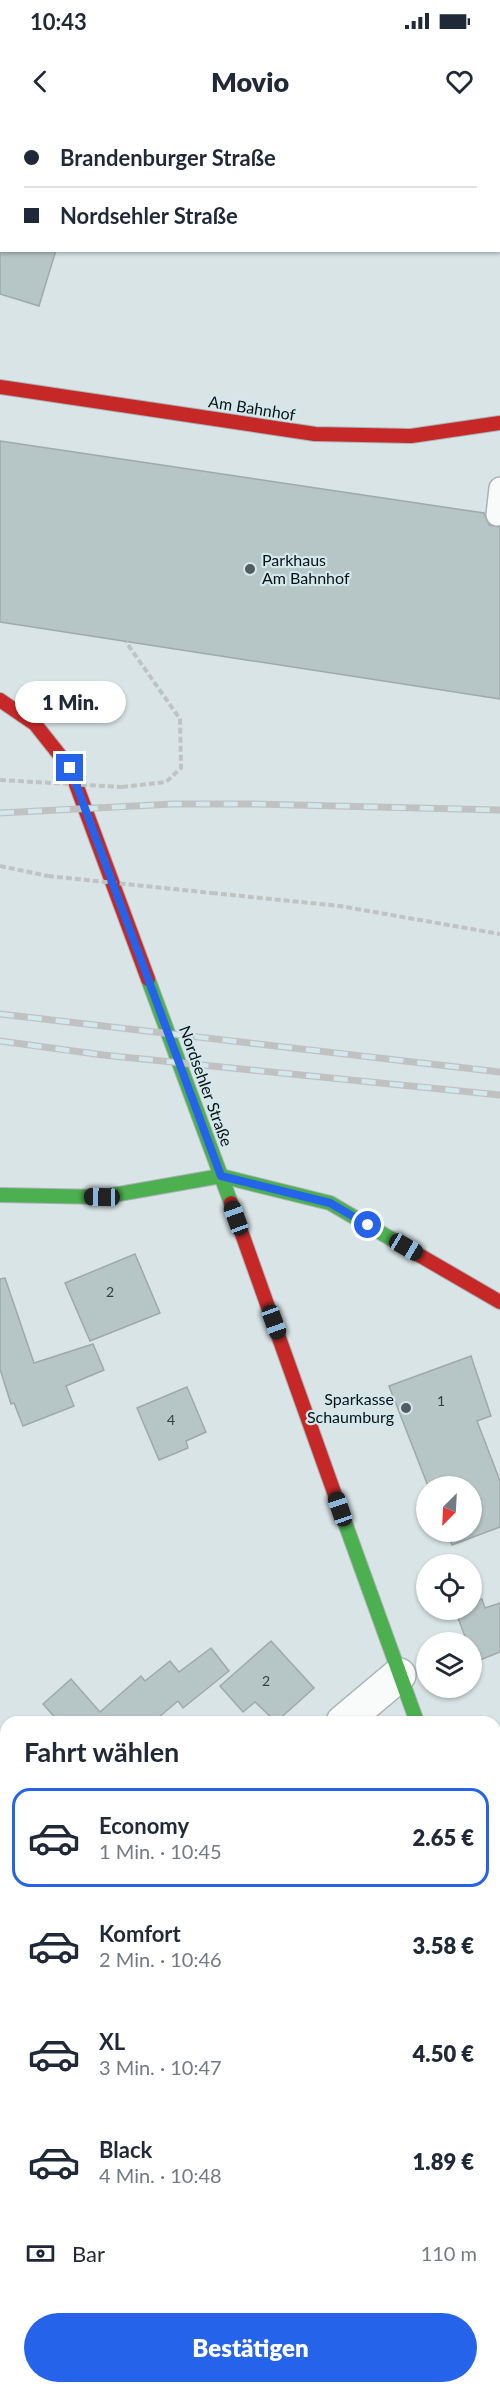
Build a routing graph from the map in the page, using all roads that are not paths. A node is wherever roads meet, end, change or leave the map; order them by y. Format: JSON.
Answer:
{"nodes":[{"id":1,"x":0,"y":387,"type":"edge"},
{"id":2,"x":500,"y":423,"type":"edge"},
{"id":3,"x":500,"y":488,"type":"edge"},
{"id":4,"x":497,"y":515,"type":"dead end"},
{"id":5,"x":0,"y":700,"type":"edge"},
{"id":6,"x":221,"y":1176,"type":"junction"},
{"id":7,"x":0,"y":1195,"type":"edge"},
{"id":8,"x":500,"y":1302,"type":"edge"},
{"id":9,"x":399,"y":1675,"type":"junction"},
{"id":10,"x":350,"y":1716,"type":"edge"},
{"id":11,"x":415,"y":1716,"type":"edge"}],
"edges":[{"from":1,"to":2,"type":"main road","name":"Am Bahnhof"},
{"from":3,"to":4,"type":"lane"},
{"from":5,"to":6,"type":"main road","name":"Nordsehler Straße"},
{"from":6,"to":7,"type":"main road"},
{"from":6,"to":8,"type":"main road"},
{"from":6,"to":9,"type":"main road","name":"Nordsehler Straße"},
{"from":9,"to":10,"type":"street"},
{"from":9,"to":11,"type":"main road","name":"Nordsehler Straße"}]}
